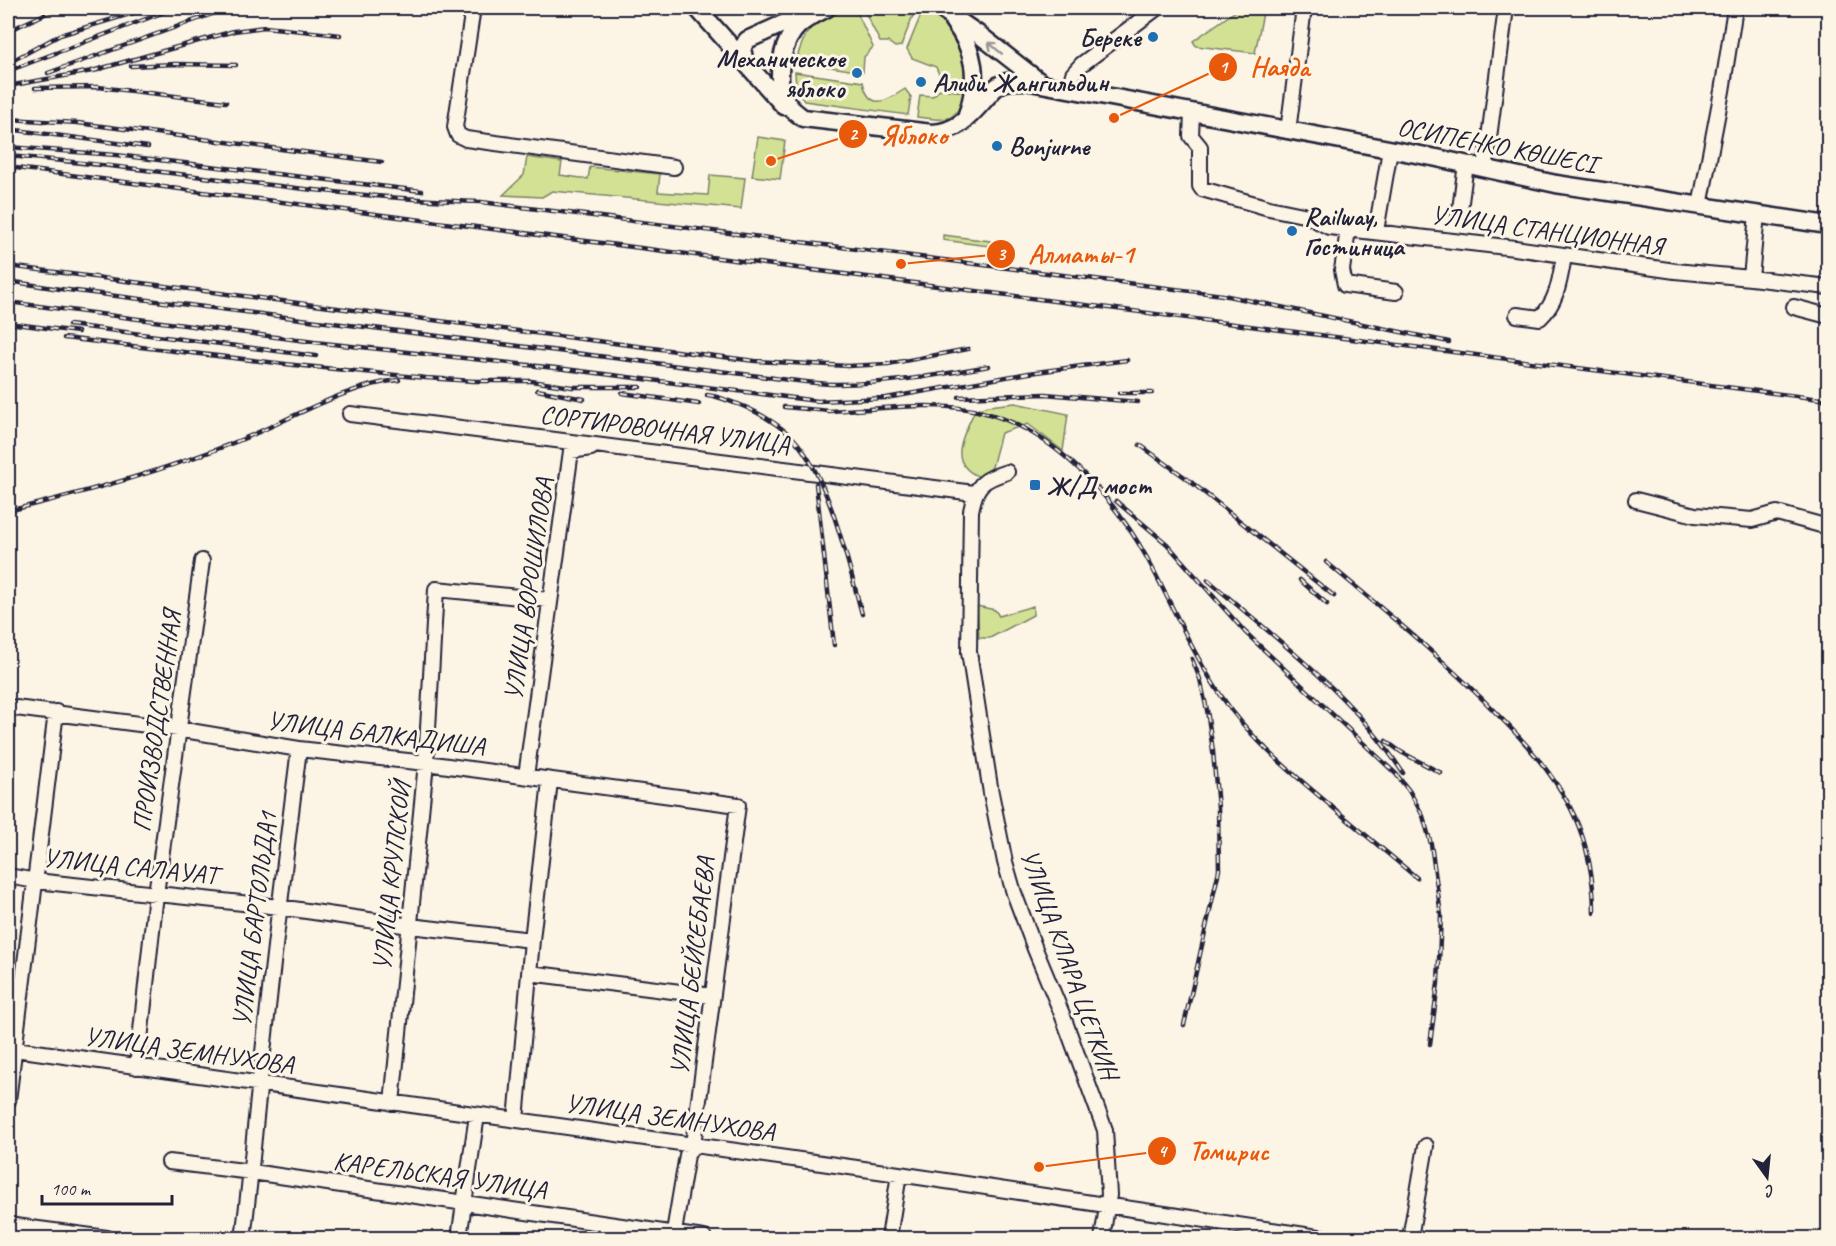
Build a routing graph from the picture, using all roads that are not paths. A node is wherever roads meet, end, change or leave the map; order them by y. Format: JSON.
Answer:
{"nodes":[{"id":1,"x":473,"y":8,"type":"edge"},
{"id":2,"x":697,"y":8,"type":"edge"},
{"id":3,"x":819,"y":8,"type":"edge"},
{"id":4,"x":827,"y":8,"type":"edge"},
{"id":5,"x":940,"y":8,"type":"edge"},
{"id":6,"x":1157,"y":8,"type":"edge"},
{"id":7,"x":1304,"y":8,"type":"edge"},
{"id":8,"x":1506,"y":8,"type":"edge"},
{"id":9,"x":1735,"y":8,"type":"edge"},
{"id":10,"x":712,"y":25,"type":"junction"},
{"id":11,"x":767,"y":29,"type":"junction"},
{"id":12,"x":745,"y":62,"type":"junction"},
{"id":13,"x":1042,"y":83,"type":"junction"},
{"id":14,"x":1069,"y":89,"type":"junction"},
{"id":15,"x":1192,"y":113,"type":"junction"},
{"id":16,"x":803,"y":118,"type":"junction"},
{"id":17,"x":965,"y":121,"type":"junction"},
{"id":18,"x":1288,"y":131,"type":"junction"},
{"id":19,"x":1390,"y":150,"type":"junction"},
{"id":20,"x":1466,"y":164,"type":"junction"},
{"id":21,"x":674,"y":167,"type":"dead end"},
{"id":22,"x":1485,"y":168,"type":"junction"},
{"id":23,"x":1700,"y":206,"type":"junction"},
{"id":24,"x":1757,"y":214,"type":"junction"},
{"id":25,"x":1459,"y":217,"type":"dead end"},
{"id":26,"x":1828,"y":225,"type":"edge"},
{"id":27,"x":1348,"y":230,"type":"junction"},
{"id":28,"x":1376,"y":231,"type":"junction"},
{"id":29,"x":1564,"y":256,"type":"junction"},
{"id":30,"x":1751,"y":278,"type":"junction"},
{"id":31,"x":1828,"y":286,"type":"edge"},
{"id":32,"x":1396,"y":292,"type":"dead end"},
{"id":33,"x":1794,"y":307,"type":"dead end"},
{"id":34,"x":1517,"y":315,"type":"dead end"},
{"id":35,"x":1828,"y":316,"type":"edge"},
{"id":36,"x":350,"y":414,"type":"dead end"},
{"id":37,"x":613,"y":446,"type":"junction"},
{"id":38,"x":1007,"y":472,"type":"dead end"},
{"id":39,"x":974,"y":494,"type":"junction"},
{"id":40,"x":1636,"y":500,"type":"dead end"},
{"id":41,"x":1828,"y":527,"type":"edge"},
{"id":42,"x":202,"y":561,"type":"dead end"},
{"id":43,"x":550,"y":600,"type":"junction"},
{"id":44,"x":8,"y":707,"type":"edge"},
{"id":45,"x":56,"y":712,"type":"junction"},
{"id":46,"x":178,"y":729,"type":"junction"},
{"id":47,"x":299,"y":749,"type":"junction"},
{"id":48,"x":426,"y":763,"type":"junction"},
{"id":49,"x":526,"y":776,"type":"junction"},
{"id":50,"x":550,"y":781,"type":"junction"},
{"id":51,"x":738,"y":805,"type":"joint"},
{"id":52,"x":8,"y":876,"type":"edge"},
{"id":53,"x":36,"y":881,"type":"junction"},
{"id":54,"x":156,"y":894,"type":"junction"},
{"id":55,"x":279,"y":907,"type":"junction"},
{"id":56,"x":410,"y":926,"type":"junction"},
{"id":57,"x":532,"y":940,"type":"junction"},
{"id":58,"x":529,"y":973,"type":"junction"},
{"id":59,"x":712,"y":996,"type":"junction"},
{"id":60,"x":11,"y":1049,"type":"edge"},
{"id":61,"x":137,"y":1067,"type":"junction"},
{"id":62,"x":259,"y":1084,"type":"junction"},
{"id":63,"x":8,"y":1101,"type":"edge"},
{"id":64,"x":392,"y":1103,"type":"junction"},
{"id":65,"x":477,"y":1115,"type":"junction"},
{"id":66,"x":516,"y":1120,"type":"junction"},
{"id":67,"x":693,"y":1145,"type":"junction"},
{"id":68,"x":1426,"y":1146,"type":"dead end"},
{"id":69,"x":169,"y":1162,"type":"dead end"},
{"id":70,"x":252,"y":1172,"type":"junction"},
{"id":71,"x":899,"y":1174,"type":"junction"},
{"id":72,"x":465,"y":1203,"type":"junction"},
{"id":73,"x":1109,"y":1206,"type":"junction"},
{"id":74,"x":8,"y":1225,"type":"edge"},
{"id":75,"x":674,"y":1236,"type":"edge"},
{"id":76,"x":1316,"y":1238,"type":"edge"},
{"id":77,"x":107,"y":1239,"type":"edge"},
{"id":78,"x":243,"y":1239,"type":"edge"},
{"id":79,"x":459,"y":1239,"type":"edge"},
{"id":80,"x":704,"y":1239,"type":"edge"},
{"id":81,"x":889,"y":1239,"type":"edge"},
{"id":82,"x":1102,"y":1239,"type":"edge"},
{"id":83,"x":1410,"y":1239,"type":"edge"}],
"edges":[{"from":1,"to":21,"type":"street"},
{"from":2,"to":10,"type":"main road"},
{"from":3,"to":11,"type":"main road"},
{"from":4,"to":16,"type":"main road"},
{"from":13,"to":5,"type":"main road","one_way":true},
{"from":5,"to":17,"type":"main road"},
{"from":6,"to":14,"type":"street"},
{"from":7,"to":18,"type":"street"},
{"from":8,"to":22,"type":"street"},
{"from":9,"to":23,"type":"street"},
{"from":10,"to":11,"type":"main road"},
{"from":10,"to":12,"type":"main road"},
{"from":11,"to":12,"type":"main road"},
{"from":12,"to":16,"type":"main road"},
{"from":13,"to":14,"type":"main road","name":"ОСИПЕНКО КӨШЕСІ"},
{"from":13,"to":17,"type":"main road"},
{"from":14,"to":15,"type":"main road","name":"ОСИПЕНКО КӨШЕСІ"},
{"from":15,"to":18,"type":"main road","name":"ОСИПЕНКО КӨШЕСІ"},
{"from":15,"to":27,"type":"street","name":"УЛИЦА СТАНЦИОННАЯ"},
{"from":16,"to":17,"type":"main road"},
{"from":18,"to":19,"type":"main road","name":"ОСИПЕНКО КӨШЕСІ"},
{"from":19,"to":20,"type":"main road","name":"ОСИПЕНКО КӨШЕСІ"},
{"from":19,"to":28,"type":"street"},
{"from":20,"to":22,"type":"main road","name":"ОСИПЕНКО КӨШЕСІ"},
{"from":20,"to":25,"type":"street"},
{"from":22,"to":23,"type":"main road","name":"ОСИПЕНКО КӨШЕСІ"},
{"from":23,"to":24,"type":"main road","name":"ОСИПЕНКО КӨШЕСІ"},
{"from":24,"to":26,"type":"main road","name":"ОСИПЕНКО КӨШЕСІ"},
{"from":24,"to":30,"type":"street"},
{"from":27,"to":28,"type":"street","name":"УЛИЦА СТАНЦИОННАЯ"},
{"from":27,"to":32,"type":"street"},
{"from":28,"to":29,"type":"street","name":"УЛИЦА СТАНЦИОННАЯ"},
{"from":29,"to":30,"type":"street","name":"УЛИЦА СТАНЦИОННАЯ"},
{"from":29,"to":34,"type":"street"},
{"from":30,"to":31,"type":"street","name":"УЛИЦА СТАНЦИОННАЯ"},
{"from":33,"to":35,"type":"street"},
{"from":36,"to":37,"type":"street","name":"СОРТИРОВОЧНАЯ УЛИЦА"},
{"from":37,"to":39,"type":"street","name":"СОРТИРОВОЧНАЯ УЛИЦА"},
{"from":37,"to":43,"type":"street","name":"УЛИЦА ВОРОШИЛОВА"},
{"from":38,"to":39,"type":"street"},
{"from":39,"to":73,"type":"street","name":"УЛИЦА КЛАРА ЦЕТКИН"},
{"from":40,"to":41,"type":"street"},
{"from":42,"to":46,"type":"street","name":"ПРОИЗВОДСТВЕННАЯ"},
{"from":43,"to":48,"type":"street","name":"УЛИЦА КРУПСКОЙ"},
{"from":43,"to":49,"type":"street","name":"УЛИЦА ВОРОШИЛОВА"},
{"from":44,"to":45,"type":"street","name":"УЛИЦА БАЛКАДИША"},
{"from":45,"to":46,"type":"street","name":"УЛИЦА БАЛКАДИША"},
{"from":45,"to":53,"type":"street"},
{"from":46,"to":47,"type":"street","name":"УЛИЦА БАЛКАДИША"},
{"from":46,"to":54,"type":"street","name":"ПРОИЗВОДСТВЕННАЯ"},
{"from":47,"to":48,"type":"street","name":"УЛИЦА БАЛКАДИША"},
{"from":47,"to":55,"type":"street","name":"УЛИЦА БАРТОЛЬДА1"},
{"from":48,"to":49,"type":"street","name":"УЛИЦА БАЛКАДИША"},
{"from":48,"to":56,"type":"street","name":"УЛИЦА КРУПСКОЙ"},
{"from":49,"to":50,"type":"street","name":"УЛИЦА БАЛКАДИША"},
{"from":50,"to":51,"type":"street","name":"УЛИЦА БАЛКАДИША"},
{"from":50,"to":57,"type":"street"},
{"from":51,"to":59,"type":"street","name":"УЛИЦА БЕЙСЕБАЕВА"},
{"from":52,"to":53,"type":"street","name":"УЛИЦА САЛАУАТ"},
{"from":53,"to":54,"type":"street","name":"УЛИЦА САЛАУАТ"},
{"from":53,"to":60,"type":"street"},
{"from":54,"to":55,"type":"street","name":"УЛИЦА САЛАУАТ"},
{"from":54,"to":61,"type":"street","name":"ПРОИЗВОДСТВЕННАЯ"},
{"from":55,"to":56,"type":"street","name":"УЛИЦА САЛАУАТ"},
{"from":55,"to":62,"type":"street","name":"УЛИЦА БАРТОЛЬДА1"},
{"from":56,"to":57,"type":"street","name":"УЛИЦА САЛАУАТ"},
{"from":56,"to":64,"type":"street","name":"УЛИЦА КРУПСКОЙ"},
{"from":57,"to":58,"type":"street"},
{"from":58,"to":59,"type":"street"},
{"from":58,"to":66,"type":"street"},
{"from":59,"to":67,"type":"street","name":"УЛИЦА БЕЙСЕБАЕВА"},
{"from":60,"to":61,"type":"street","name":"УЛИЦА ЗЕМНУХОВА"},
{"from":60,"to":63,"type":"street"},
{"from":61,"to":62,"type":"street","name":"УЛИЦА ЗЕМНУХОВА"},
{"from":62,"to":64,"type":"street","name":"УЛИЦА ЗЕМНУХОВА"},
{"from":62,"to":70,"type":"street","name":"УЛИЦА БАРТОЛЬДА1"},
{"from":64,"to":65,"type":"street","name":"УЛИЦА ЗЕМНУХОВА"},
{"from":65,"to":66,"type":"street","name":"УЛИЦА ЗЕМНУХОВА"},
{"from":65,"to":72,"type":"street"},
{"from":66,"to":67,"type":"street","name":"УЛИЦА ЗЕМНУХОВА"},
{"from":67,"to":71,"type":"street","name":"УЛИЦА ЗЕМНУХОВА"},
{"from":67,"to":75,"type":"street","name":"УЛИЦА БЕЙСЕБАЕВА"},
{"from":68,"to":83,"type":"street"},
{"from":69,"to":70,"type":"street","name":"КАРЕЛЬСКАЯ УЛИЦА"},
{"from":70,"to":72,"type":"street","name":"КАРЕЛЬСКАЯ УЛИЦА"},
{"from":70,"to":78,"type":"street","name":"УЛИЦА БАРТОЛЬДА1"},
{"from":71,"to":73,"type":"street","name":"УЛИЦА ЗЕМНУХОВА"},
{"from":71,"to":81,"type":"street"},
{"from":72,"to":75,"type":"street","name":"КАРЕЛЬСКАЯ УЛИЦА"},
{"from":72,"to":79,"type":"street"},
{"from":73,"to":76,"type":"street","name":"УЛИЦА ЗЕМНУХОВА"},
{"from":73,"to":82,"type":"street","name":"УЛИЦА КЛАРА ЦЕТКИН"},
{"from":74,"to":77,"type":"street"},
{"from":75,"to":80,"type":"street","name":"КАРЕЛЬСКАЯ УЛИЦА"}]}
